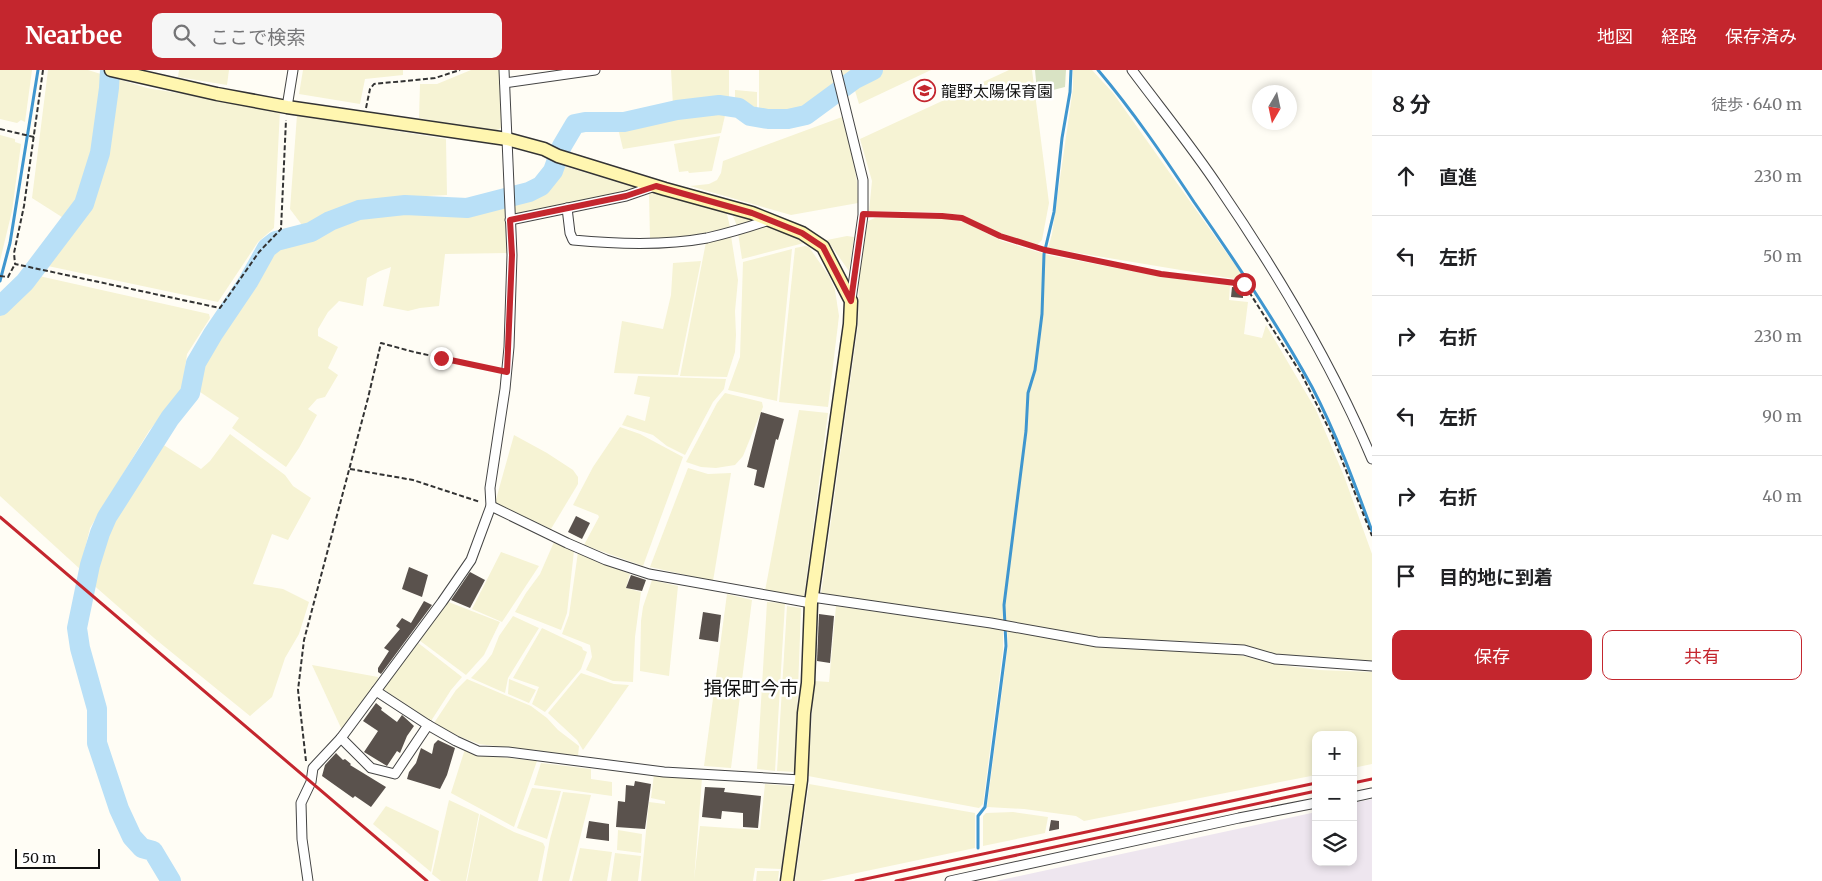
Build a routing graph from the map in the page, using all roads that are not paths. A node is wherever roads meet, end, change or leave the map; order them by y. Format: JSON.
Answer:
{"nodes":[{"id":1,"x":111,"y":70,"type":"edge"},
{"id":2,"x":293,"y":70,"type":"edge"},
{"id":3,"x":504,"y":70,"type":"edge"},
{"id":4,"x":595,"y":70,"type":"edge"},
{"id":5,"x":836,"y":70,"type":"edge"},
{"id":6,"x":1132,"y":70,"type":"edge"},
{"id":7,"x":505,"y":83,"type":"junction"},
{"id":8,"x":287,"y":107,"type":"junction"},
{"id":9,"x":507,"y":139,"type":"junction"},
{"id":10,"x":656,"y":186,"type":"junction"},
{"id":11,"x":567,"y":208,"type":"junction"},
{"id":12,"x":510,"y":220,"type":"junction"},
{"id":13,"x":769,"y":220,"type":"junction"},
{"id":14,"x":851,"y":301,"type":"junction"},
{"id":15,"x":1372,"y":459,"type":"edge"},
{"id":16,"x":491,"y":506,"type":"junction"},
{"id":17,"x":812,"y":600,"type":"junction"},
{"id":18,"x":1372,"y":666,"type":"edge"},
{"id":19,"x":376,"y":691,"type":"junction"},
{"id":20,"x":428,"y":726,"type":"junction"},
{"id":21,"x":341,"y":738,"type":"junction"},
{"id":22,"x":801,"y":780,"type":"junction"},
{"id":23,"x":1372,"y":793,"type":"edge"},
{"id":24,"x":1357,"y":795,"type":"edge"},
{"id":25,"x":1312,"y":804,"type":"edge"},
{"id":26,"x":308,"y":881,"type":"edge"},
{"id":27,"x":787,"y":881,"type":"edge"},
{"id":28,"x":950,"y":881,"type":"edge"}],
"edges":[{"from":1,"to":8,"type":"street"},
{"from":2,"to":8,"type":"street"},
{"from":3,"to":7,"type":"street"},
{"from":4,"to":7,"type":"street"},
{"from":5,"to":14,"type":"street"},
{"from":6,"to":15,"type":"street"},
{"from":7,"to":9,"type":"street"},
{"from":8,"to":9,"type":"street"},
{"from":9,"to":10,"type":"street"},
{"from":9,"to":12,"type":"street"},
{"from":10,"to":11,"type":"street"},
{"from":10,"to":13,"type":"street"},
{"from":11,"to":12,"type":"street"},
{"from":11,"to":13,"type":"street"},
{"from":12,"to":16,"type":"street"},
{"from":13,"to":14,"type":"street"},
{"from":14,"to":17,"type":"street"},
{"from":16,"to":17,"type":"street"},
{"from":16,"to":19,"type":"street"},
{"from":17,"to":18,"type":"street"},
{"from":17,"to":22,"type":"street"},
{"from":19,"to":20,"type":"street"},
{"from":19,"to":21,"type":"street"},
{"from":20,"to":21,"type":"street"},
{"from":20,"to":22,"type":"street"},
{"from":21,"to":26,"type":"street"},
{"from":22,"to":27,"type":"street"},
{"from":23,"to":24,"type":"street"},
{"from":25,"to":28,"type":"street"}]}
